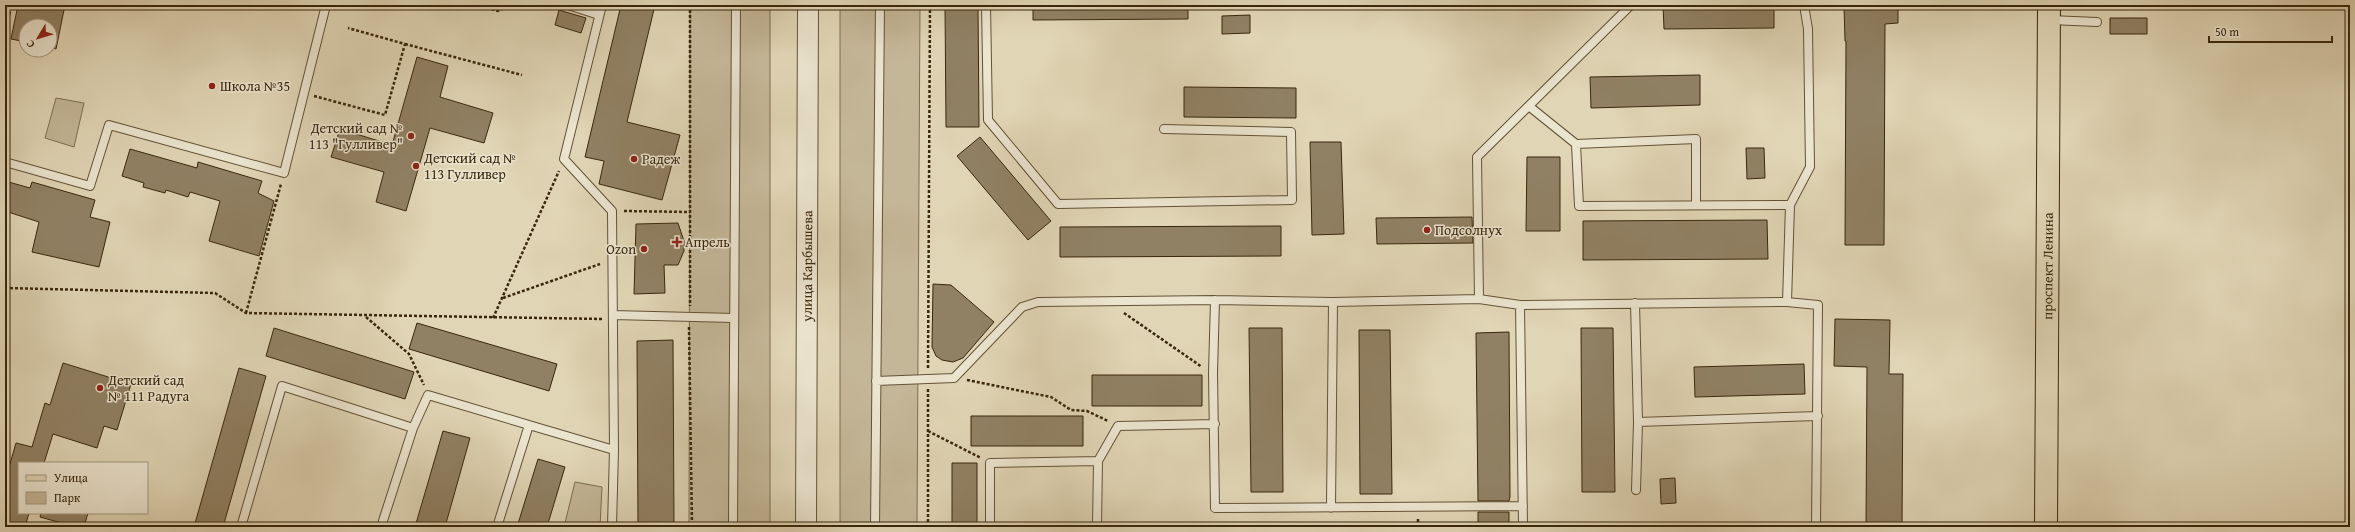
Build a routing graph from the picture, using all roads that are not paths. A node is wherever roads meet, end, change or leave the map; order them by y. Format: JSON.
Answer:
{"nodes":[{"id":1,"x":326,"y":5,"type":"edge"},
{"id":2,"x":568,"y":5,"type":"edge"},
{"id":3,"x":602,"y":5,"type":"edge"},
{"id":4,"x":736,"y":5,"type":"edge"},
{"id":5,"x":808,"y":5,"type":"edge"},
{"id":6,"x":880,"y":5,"type":"edge"},
{"id":7,"x":986,"y":5,"type":"edge"},
{"id":8,"x":1631,"y":5,"type":"edge"},
{"id":9,"x":1804,"y":5,"type":"edge"},
{"id":10,"x":2049,"y":12,"type":"edge"},
{"id":11,"x":600,"y":15,"type":"junction"},
{"id":12,"x":2097,"y":22,"type":"dead end"},
{"id":13,"x":1530,"y":107,"type":"junction"},
{"id":14,"x":1164,"y":129,"type":"dead end"},
{"id":15,"x":1576,"y":144,"type":"junction"},
{"id":16,"x":5,"y":162,"type":"edge"},
{"id":17,"x":1696,"y":204,"type":"junction"},
{"id":18,"x":1790,"y":205,"type":"junction"},
{"id":19,"x":1479,"y":299,"type":"junction"},
{"id":20,"x":1215,"y":300,"type":"junction"},
{"id":21,"x":1333,"y":302,"type":"junction"},
{"id":22,"x":1787,"y":302,"type":"junction"},
{"id":23,"x":1635,"y":303,"type":"junction"},
{"id":24,"x":1520,"y":305,"type":"junction"},
{"id":25,"x":613,"y":317,"type":"junction"},
{"id":26,"x":734,"y":318,"type":"junction"},
{"id":27,"x":876,"y":381,"type":"junction"},
{"id":28,"x":1818,"y":416,"type":"junction"},
{"id":29,"x":1638,"y":422,"type":"junction"},
{"id":30,"x":1215,"y":424,"type":"junction"},
{"id":31,"x":529,"y":425,"type":"junction"},
{"id":32,"x":413,"y":428,"type":"junction"},
{"id":33,"x":614,"y":450,"type":"junction"},
{"id":34,"x":1098,"y":461,"type":"junction"},
{"id":35,"x":1636,"y":490,"type":"dead end"},
{"id":36,"x":1523,"y":506,"type":"junction"},
{"id":37,"x":1331,"y":508,"type":"junction"},
{"id":38,"x":241,"y":527,"type":"edge"},
{"id":39,"x":382,"y":527,"type":"edge"},
{"id":40,"x":497,"y":527,"type":"edge"},
{"id":41,"x":612,"y":527,"type":"edge"},
{"id":42,"x":733,"y":527,"type":"edge"},
{"id":43,"x":806,"y":527,"type":"edge"},
{"id":44,"x":875,"y":527,"type":"edge"},
{"id":45,"x":990,"y":527,"type":"edge"},
{"id":46,"x":1098,"y":527,"type":"edge"},
{"id":47,"x":1523,"y":527,"type":"edge"},
{"id":48,"x":1816,"y":527,"type":"edge"},
{"id":49,"x":2046,"y":527,"type":"edge"}],
"edges":[{"from":1,"to":16,"type":"lane"},
{"from":2,"to":11,"type":"lane"},
{"from":3,"to":11,"type":"lane"},
{"from":4,"to":26,"type":"lane"},
{"from":5,"to":43,"type":"street","name":"улица Карбышева"},
{"from":6,"to":27,"type":"lane"},
{"from":7,"to":14,"type":"lane"},
{"from":8,"to":13,"type":"lane"},
{"from":9,"to":18,"type":"lane"},
{"from":10,"to":12,"type":"lane"},
{"from":10,"to":49,"type":"main road","name":"проспект Ленина"},
{"from":11,"to":25,"type":"lane"},
{"from":13,"to":15,"type":"lane"},
{"from":13,"to":19,"type":"lane"},
{"from":15,"to":17,"type":"lane"},
{"from":15,"to":17,"type":"lane"},
{"from":17,"to":18,"type":"lane"},
{"from":18,"to":22,"type":"lane"},
{"from":19,"to":21,"type":"lane"},
{"from":19,"to":24,"type":"lane"},
{"from":20,"to":21,"type":"lane"},
{"from":20,"to":27,"type":"lane"},
{"from":20,"to":30,"type":"lane"},
{"from":21,"to":37,"type":"lane"},
{"from":22,"to":23,"type":"lane"},
{"from":22,"to":28,"type":"lane"},
{"from":23,"to":24,"type":"lane"},
{"from":23,"to":29,"type":"lane"},
{"from":24,"to":36,"type":"lane"},
{"from":25,"to":26,"type":"lane"},
{"from":25,"to":33,"type":"lane"},
{"from":26,"to":42,"type":"lane"},
{"from":27,"to":44,"type":"lane"},
{"from":28,"to":29,"type":"lane"},
{"from":28,"to":48,"type":"lane"},
{"from":29,"to":35,"type":"lane"},
{"from":30,"to":34,"type":"lane"},
{"from":30,"to":37,"type":"lane"},
{"from":31,"to":32,"type":"lane"},
{"from":31,"to":33,"type":"lane"},
{"from":31,"to":40,"type":"lane"},
{"from":32,"to":38,"type":"lane"},
{"from":32,"to":39,"type":"lane"},
{"from":33,"to":41,"type":"lane"},
{"from":34,"to":45,"type":"lane"},
{"from":34,"to":46,"type":"lane"},
{"from":36,"to":37,"type":"lane"},
{"from":36,"to":47,"type":"lane"}]}
